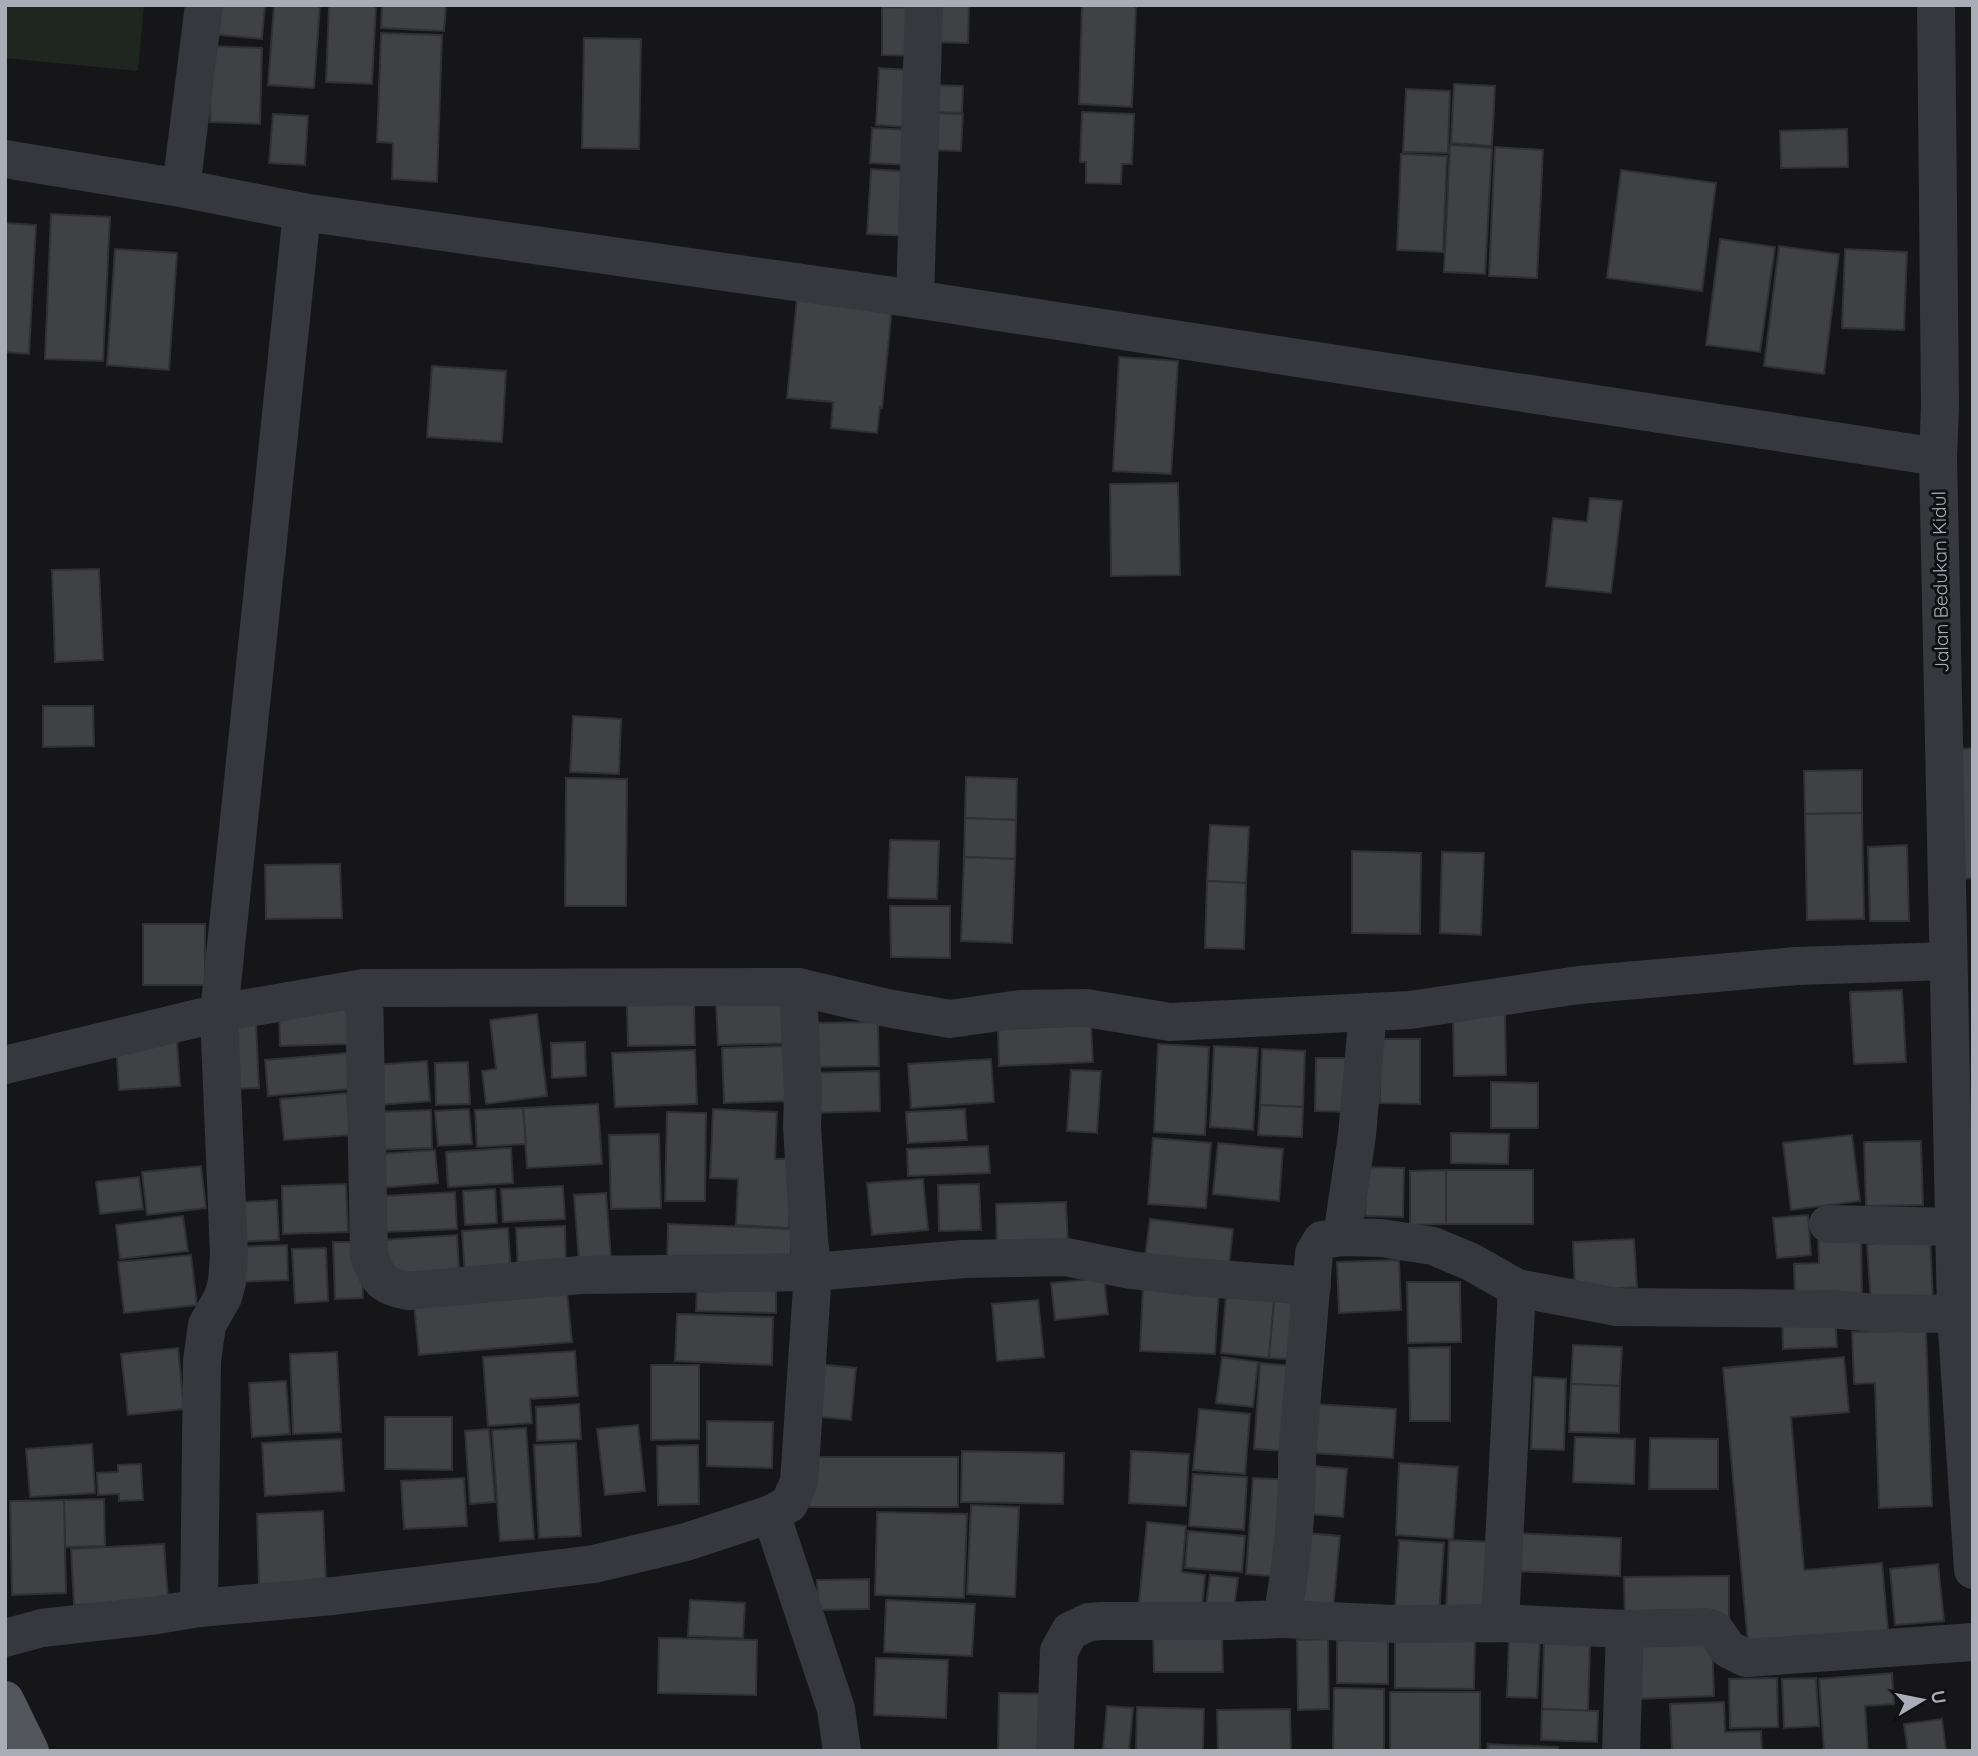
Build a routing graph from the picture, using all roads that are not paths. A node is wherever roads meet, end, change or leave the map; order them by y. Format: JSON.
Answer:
{"nodes":[{"id":1,"x":204,"y":5,"type":"edge"},
{"id":2,"x":924,"y":5,"type":"edge"},
{"id":3,"x":1936,"y":5,"type":"edge"},
{"id":4,"x":5,"y":159,"type":"edge"},
{"id":5,"x":181,"y":188,"type":"junction"},
{"id":6,"x":302,"y":212,"type":"junction"},
{"id":7,"x":915,"y":299,"type":"junction"},
{"id":8,"x":1938,"y":457,"type":"junction"},
{"id":9,"x":1948,"y":961,"type":"junction"},
{"id":10,"x":798,"y":987,"type":"junction"},
{"id":11,"x":364,"y":988,"type":"junction"},
{"id":12,"x":1368,"y":1012,"type":"junction"},
{"id":13,"x":219,"y":1013,"type":"junction"},
{"id":14,"x":5,"y":1065,"type":"edge"},
{"id":15,"x":1963,"y":1150,"type":"edge"},
{"id":16,"x":1828,"y":1224,"type":"dead end"},
{"id":17,"x":1954,"y":1227,"type":"junction"},
{"id":18,"x":1342,"y":1237,"type":"junction"},
{"id":19,"x":813,"y":1272,"type":"junction"},
{"id":20,"x":1312,"y":1286,"type":"junction"},
{"id":21,"x":1517,"y":1288,"type":"junction"},
{"id":22,"x":1956,"y":1314,"type":"junction"},
{"id":23,"x":771,"y":1514,"type":"junction"},
{"id":24,"x":1973,"y":1570,"type":"edge"},
{"id":25,"x":199,"y":1608,"type":"junction"},
{"id":26,"x":1282,"y":1619,"type":"junction"},
{"id":27,"x":1500,"y":1623,"type":"junction"},
{"id":28,"x":1625,"y":1629,"type":"junction"},
{"id":29,"x":5,"y":1638,"type":"edge"},
{"id":30,"x":1973,"y":1642,"type":"edge"},
{"id":31,"x":5,"y":1700,"type":"edge"},
{"id":32,"x":30,"y":1751,"type":"edge"},
{"id":33,"x":842,"y":1751,"type":"edge"},
{"id":34,"x":1055,"y":1751,"type":"edge"},
{"id":35,"x":1621,"y":1751,"type":"edge"}],
"edges":[{"from":1,"to":5,"type":"street"},
{"from":2,"to":7,"type":"street"},
{"from":3,"to":8,"type":"street","name":"Jalan Bedukan Kidul"},
{"from":4,"to":5,"type":"street"},
{"from":5,"to":6,"type":"street"},
{"from":6,"to":7,"type":"street"},
{"from":6,"to":13,"type":"street"},
{"from":7,"to":8,"type":"street"},
{"from":8,"to":9,"type":"street","name":"Jalan Bedukan Kidul"},
{"from":9,"to":12,"type":"street"},
{"from":9,"to":15,"type":"street","name":"Jalan Bedukan Kidul"},
{"from":10,"to":11,"type":"street"},
{"from":10,"to":12,"type":"street"},
{"from":10,"to":19,"type":"street"},
{"from":11,"to":13,"type":"street"},
{"from":11,"to":19,"type":"street"},
{"from":12,"to":18,"type":"street"},
{"from":13,"to":14,"type":"street"},
{"from":13,"to":25,"type":"street"},
{"from":15,"to":17,"type":"street","name":"Jalan Bedukan Kidul"},
{"from":16,"to":17,"type":"street"},
{"from":17,"to":22,"type":"street","name":"Jalan Bedukan Kidul"},
{"from":18,"to":20,"type":"street"},
{"from":18,"to":21,"type":"street"},
{"from":19,"to":20,"type":"street"},
{"from":19,"to":23,"type":"street"},
{"from":20,"to":26,"type":"street"},
{"from":21,"to":22,"type":"street"},
{"from":21,"to":27,"type":"street"},
{"from":22,"to":24,"type":"street","name":"Jalan Bedukan Kidul"},
{"from":23,"to":25,"type":"street"},
{"from":23,"to":33,"type":"street"},
{"from":25,"to":29,"type":"street"},
{"from":26,"to":27,"type":"street"},
{"from":26,"to":34,"type":"street"},
{"from":27,"to":28,"type":"street"},
{"from":28,"to":30,"type":"street"},
{"from":28,"to":35,"type":"street"},
{"from":31,"to":32,"type":"main road"}]}
